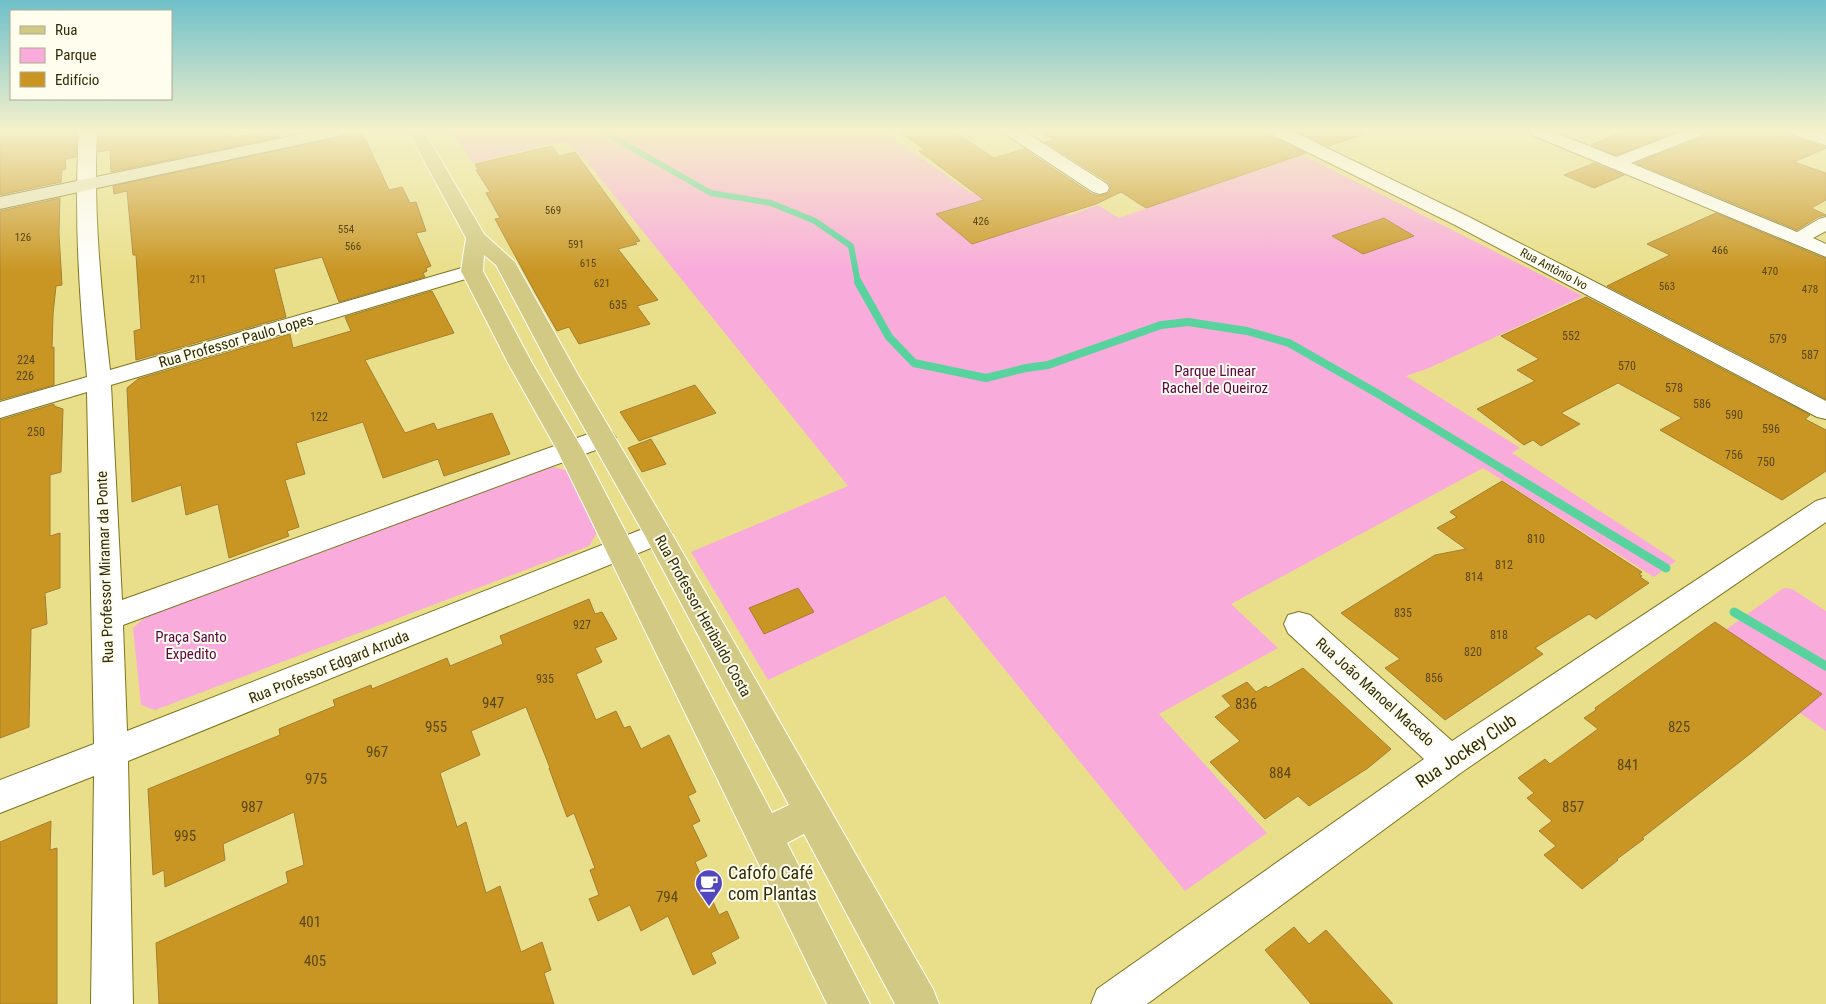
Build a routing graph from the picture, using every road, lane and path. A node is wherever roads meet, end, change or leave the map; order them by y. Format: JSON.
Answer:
{"nodes":[{"id":1,"x":85,"y":178,"type":"edge"},
{"id":2,"x":114,"y":178,"type":"edge"},
{"id":3,"x":443,"y":178,"type":"edge"},
{"id":4,"x":1085,"y":178,"type":"edge"},
{"id":5,"x":1375,"y":178,"type":"edge"},
{"id":6,"x":1652,"y":178,"type":"edge"},
{"id":7,"x":85,"y":184,"type":"junction"},
{"id":8,"x":1100,"y":188,"type":"dead end"},
{"id":9,"x":0,"y":203,"type":"edge"},
{"id":10,"x":1826,"y":223,"type":"edge"},
{"id":11,"x":476,"y":238,"type":"junction"},
{"id":12,"x":1798,"y":239,"type":"junction"},
{"id":13,"x":1826,"y":251,"type":"edge"},
{"id":14,"x":472,"y":271,"type":"junction"},
{"id":15,"x":100,"y":381,"type":"junction"},
{"id":16,"x":0,"y":410,"type":"edge"},
{"id":17,"x":1826,"y":411,"type":"edge"},
{"id":18,"x":603,"y":438,"type":"junction"},
{"id":19,"x":570,"y":450,"type":"junction"},
{"id":20,"x":1826,"y":508,"type":"edge"},
{"id":21,"x":658,"y":534,"type":"junction"},
{"id":22,"x":620,"y":551,"type":"junction"},
{"id":23,"x":107,"y":618,"type":"junction"},
{"id":24,"x":1299,"y":624,"type":"dead end"},
{"id":25,"x":111,"y":754,"type":"junction"},
{"id":26,"x":1450,"y":761,"type":"junction"},
{"id":27,"x":0,"y":797,"type":"edge"},
{"id":28,"x":811,"y":812,"type":"junction"},
{"id":29,"x":764,"y":836,"type":"junction"},
{"id":30,"x":112,"y":1004,"type":"edge"},
{"id":31,"x":849,"y":1004,"type":"edge"},
{"id":32,"x":918,"y":1004,"type":"edge"},
{"id":33,"x":1112,"y":1004,"type":"edge"}],
"edges":[{"from":1,"to":7,"type":"street","name":"Rua Professor Miramar da Ponte"},
{"from":2,"to":7,"type":"main road"},
{"from":3,"to":11,"type":"main road","name":"Rua Professor Heribaldo Costa"},
{"from":4,"to":8,"type":"street"},
{"from":5,"to":17,"type":"street","name":"Rua Antônio Ivo"},
{"from":6,"to":12,"type":"street"},
{"from":7,"to":9,"type":"main road"},
{"from":7,"to":15,"type":"street","name":"Rua Professor Miramar da Ponte"},
{"from":10,"to":12,"type":"street"},
{"from":11,"to":14,"type":"main road"},
{"from":11,"to":18,"type":"main road","name":"Rua Professor Heribaldo Costa"},
{"from":12,"to":13,"type":"street"},
{"from":14,"to":15,"type":"street","name":"Rua Professor Paulo Lopes"},
{"from":14,"to":19,"type":"main road"},
{"from":15,"to":16,"type":"street","name":"Rua Professor Paulo Lopes"},
{"from":15,"to":23,"type":"street","name":"Rua Professor Miramar da Ponte"},
{"from":18,"to":19,"type":"street"},
{"from":18,"to":21,"type":"main road","name":"Rua Professor Heribaldo Costa"},
{"from":19,"to":22,"type":"main road"},
{"from":19,"to":23,"type":"street"},
{"from":20,"to":26,"type":"street","name":"Rua Jockey Club"},
{"from":21,"to":22,"type":"street","name":"Rua Professor Edgard Arruda"},
{"from":21,"to":28,"type":"main road","name":"Rua Professor Heribaldo Costa"},
{"from":22,"to":25,"type":"street","name":"Rua Professor Edgard Arruda"},
{"from":22,"to":29,"type":"main road"},
{"from":23,"to":25,"type":"street","name":"Rua Professor Miramar da Ponte"},
{"from":24,"to":26,"type":"street","name":"Rua João Manoel Macedo"},
{"from":25,"to":27,"type":"street","name":"Rua Professor Edgard Arruda"},
{"from":25,"to":30,"type":"street","name":"Rua Professor Miramar da Ponte"},
{"from":26,"to":33,"type":"street","name":"Rua Jockey Club"},
{"from":28,"to":29,"type":"main road"},
{"from":28,"to":32,"type":"main road","name":"Rua Professor Heribaldo Costa"},
{"from":29,"to":31,"type":"main road"}]}
